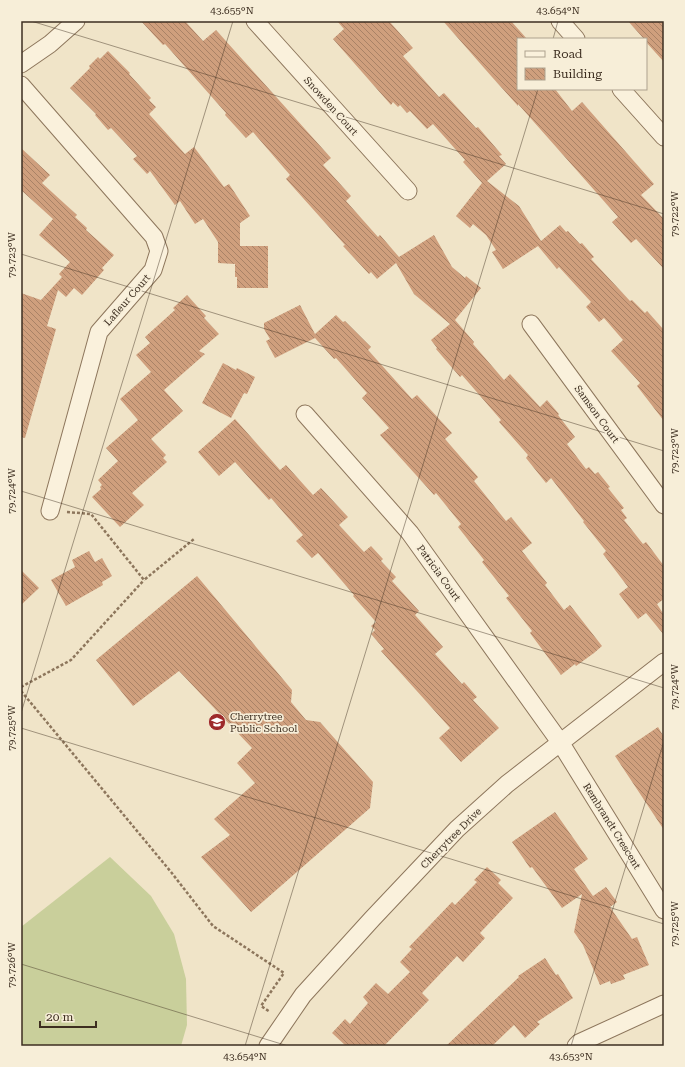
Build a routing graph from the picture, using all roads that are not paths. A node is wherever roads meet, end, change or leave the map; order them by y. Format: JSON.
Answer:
{"nodes":[{"id":1,"x":76,"y":21,"type":"edge"},
{"id":2,"x":255,"y":21,"type":"edge"},
{"id":3,"x":560,"y":21,"type":"edge"},
{"id":4,"x":575,"y":38,"type":"edge"},
{"id":5,"x":21,"y":64,"type":"edge"},
{"id":6,"x":21,"y":85,"type":"edge"},
{"id":7,"x":622,"y":90,"type":"edge"},
{"id":8,"x":664,"y":136,"type":"edge"},
{"id":9,"x":408,"y":191,"type":"dead end"},
{"id":10,"x":531,"y":324,"type":"dead end"},
{"id":11,"x":305,"y":414,"type":"dead end"},
{"id":12,"x":664,"y":505,"type":"edge"},
{"id":13,"x":50,"y":511,"type":"road end"},
{"id":14,"x":664,"y":662,"type":"edge"},
{"id":15,"x":560,"y":742,"type":"junction"},
{"id":16,"x":664,"y":910,"type":"edge"},
{"id":17,"x":664,"y":1004,"type":"edge"},
{"id":18,"x":268,"y":1046,"type":"edge"},
{"id":19,"x":576,"y":1046,"type":"edge"}],
"edges":[{"from":1,"to":5,"type":"street"},
{"from":2,"to":9,"type":"street","name":"Snowden Court"},
{"from":3,"to":4,"type":"street"},
{"from":6,"to":13,"type":"street","name":"Lafleur Court"},
{"from":7,"to":8,"type":"street"},
{"from":10,"to":12,"type":"street","name":"Samson Court"},
{"from":11,"to":15,"type":"street","name":"Patricia Court"},
{"from":14,"to":15,"type":"street","name":"Cherrytree Drive"},
{"from":15,"to":16,"type":"street","name":"Rembrandt Crescent"},
{"from":15,"to":18,"type":"street","name":"Cherrytree Drive"},
{"from":17,"to":19,"type":"street"}]}
